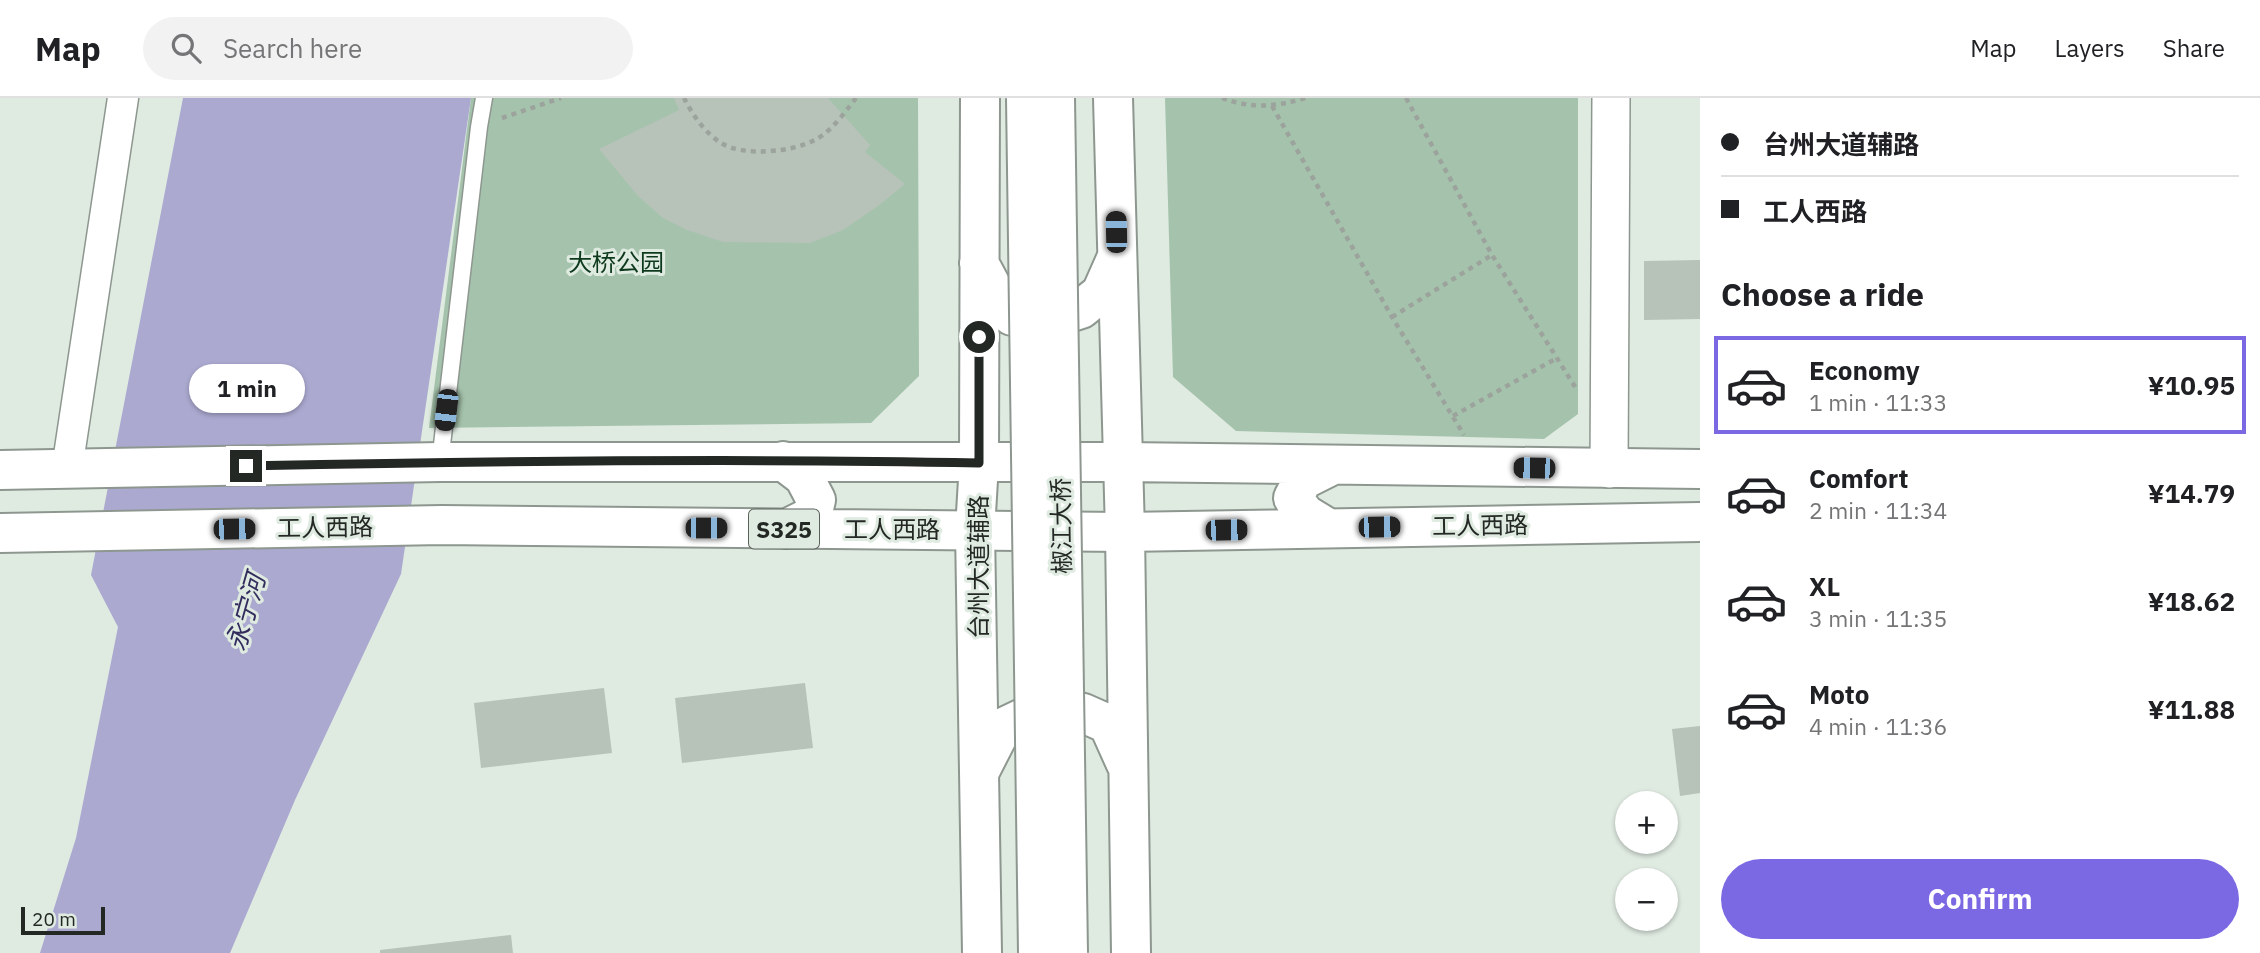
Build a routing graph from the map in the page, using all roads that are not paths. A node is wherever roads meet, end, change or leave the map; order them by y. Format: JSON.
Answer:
{"nodes":[{"id":1,"x":123,"y":98,"type":"edge"},
{"id":2,"x":484,"y":98,"type":"edge"},
{"id":3,"x":980,"y":98,"type":"edge"},
{"id":4,"x":1026,"y":98,"type":"edge"},
{"id":5,"x":1055,"y":98,"type":"edge"},
{"id":6,"x":1113,"y":98,"type":"edge"},
{"id":7,"x":1611,"y":98,"type":"edge"},
{"id":8,"x":1116,"y":259,"type":"junction"},
{"id":9,"x":978,"y":261,"type":"junction"},
{"id":10,"x":783,"y":461,"type":"junction"},
{"id":11,"x":440,"y":462,"type":"junction"},
{"id":12,"x":1122,"y":462,"type":"junction"},
{"id":13,"x":979,"y":463,"type":"junction"},
{"id":14,"x":1332,"y":465,"type":"junction"},
{"id":15,"x":73,"y":469,"type":"junction"},
{"id":16,"x":1609,"y":469,"type":"junction"},
{"id":17,"x":1700,"y":469,"type":"edge"},
{"id":18,"x":0,"y":470,"type":"edge"},
{"id":19,"x":1700,"y":522,"type":"edge"},
{"id":20,"x":1328,"y":528,"type":"junction"},
{"id":21,"x":786,"y":529,"type":"junction"},
{"id":22,"x":975,"y":530,"type":"junction"},
{"id":23,"x":1125,"y":532,"type":"junction"},
{"id":24,"x":0,"y":533,"type":"edge"},
{"id":25,"x":1128,"y":769,"type":"junction"},
{"id":26,"x":979,"y":773,"type":"junction"},
{"id":27,"x":982,"y":953,"type":"edge"},
{"id":28,"x":1038,"y":953,"type":"edge"},
{"id":29,"x":1068,"y":953,"type":"edge"},
{"id":30,"x":1131,"y":953,"type":"edge"}],
"edges":[{"from":1,"to":15,"type":"street"},
{"from":2,"to":11,"type":"lane"},
{"from":3,"to":9,"type":"main road","name":"台州大道辅路"},
{"from":4,"to":28,"type":"main road","name":"椒江大桥","bridge":true},
{"from":5,"to":29,"type":"main road","name":"椒江大桥","bridge":true},
{"from":6,"to":8,"type":"main road"},
{"from":7,"to":16,"type":"street"},
{"from":8,"to":9,"type":"main road"},
{"from":8,"to":12,"type":"main road"},
{"from":9,"to":13,"type":"main road","name":"台州大道辅路"},
{"from":10,"to":11,"type":"main road"},
{"from":10,"to":13,"type":"main road"},
{"from":10,"to":21,"type":"main road"},
{"from":11,"to":15,"type":"main road"},
{"from":12,"to":13,"type":"main road"},
{"from":12,"to":14,"type":"main road"},
{"from":12,"to":23,"type":"main road"},
{"from":13,"to":22,"type":"main road","name":"台州大道辅路"},
{"from":14,"to":16,"type":"main road"},
{"from":14,"to":20,"type":"main road"},
{"from":15,"to":18,"type":"main road"},
{"from":16,"to":17,"type":"main road"},
{"from":19,"to":20,"type":"main road","name":"工人西路"},
{"from":20,"to":23,"type":"main road","name":"工人西路"},
{"from":21,"to":22,"type":"main road","name":"工人西路","number":"S325"},
{"from":21,"to":24,"type":"main road","name":"工人西路","number":"S325"},
{"from":22,"to":23,"type":"main road","name":"工人西路","number":"S325"},
{"from":22,"to":26,"type":"main road","name":"台州大道辅路"},
{"from":23,"to":25,"type":"main road"},
{"from":25,"to":26,"type":"main road"},
{"from":25,"to":30,"type":"main road"},
{"from":26,"to":27,"type":"main road","name":"台州大道辅路"}]}
